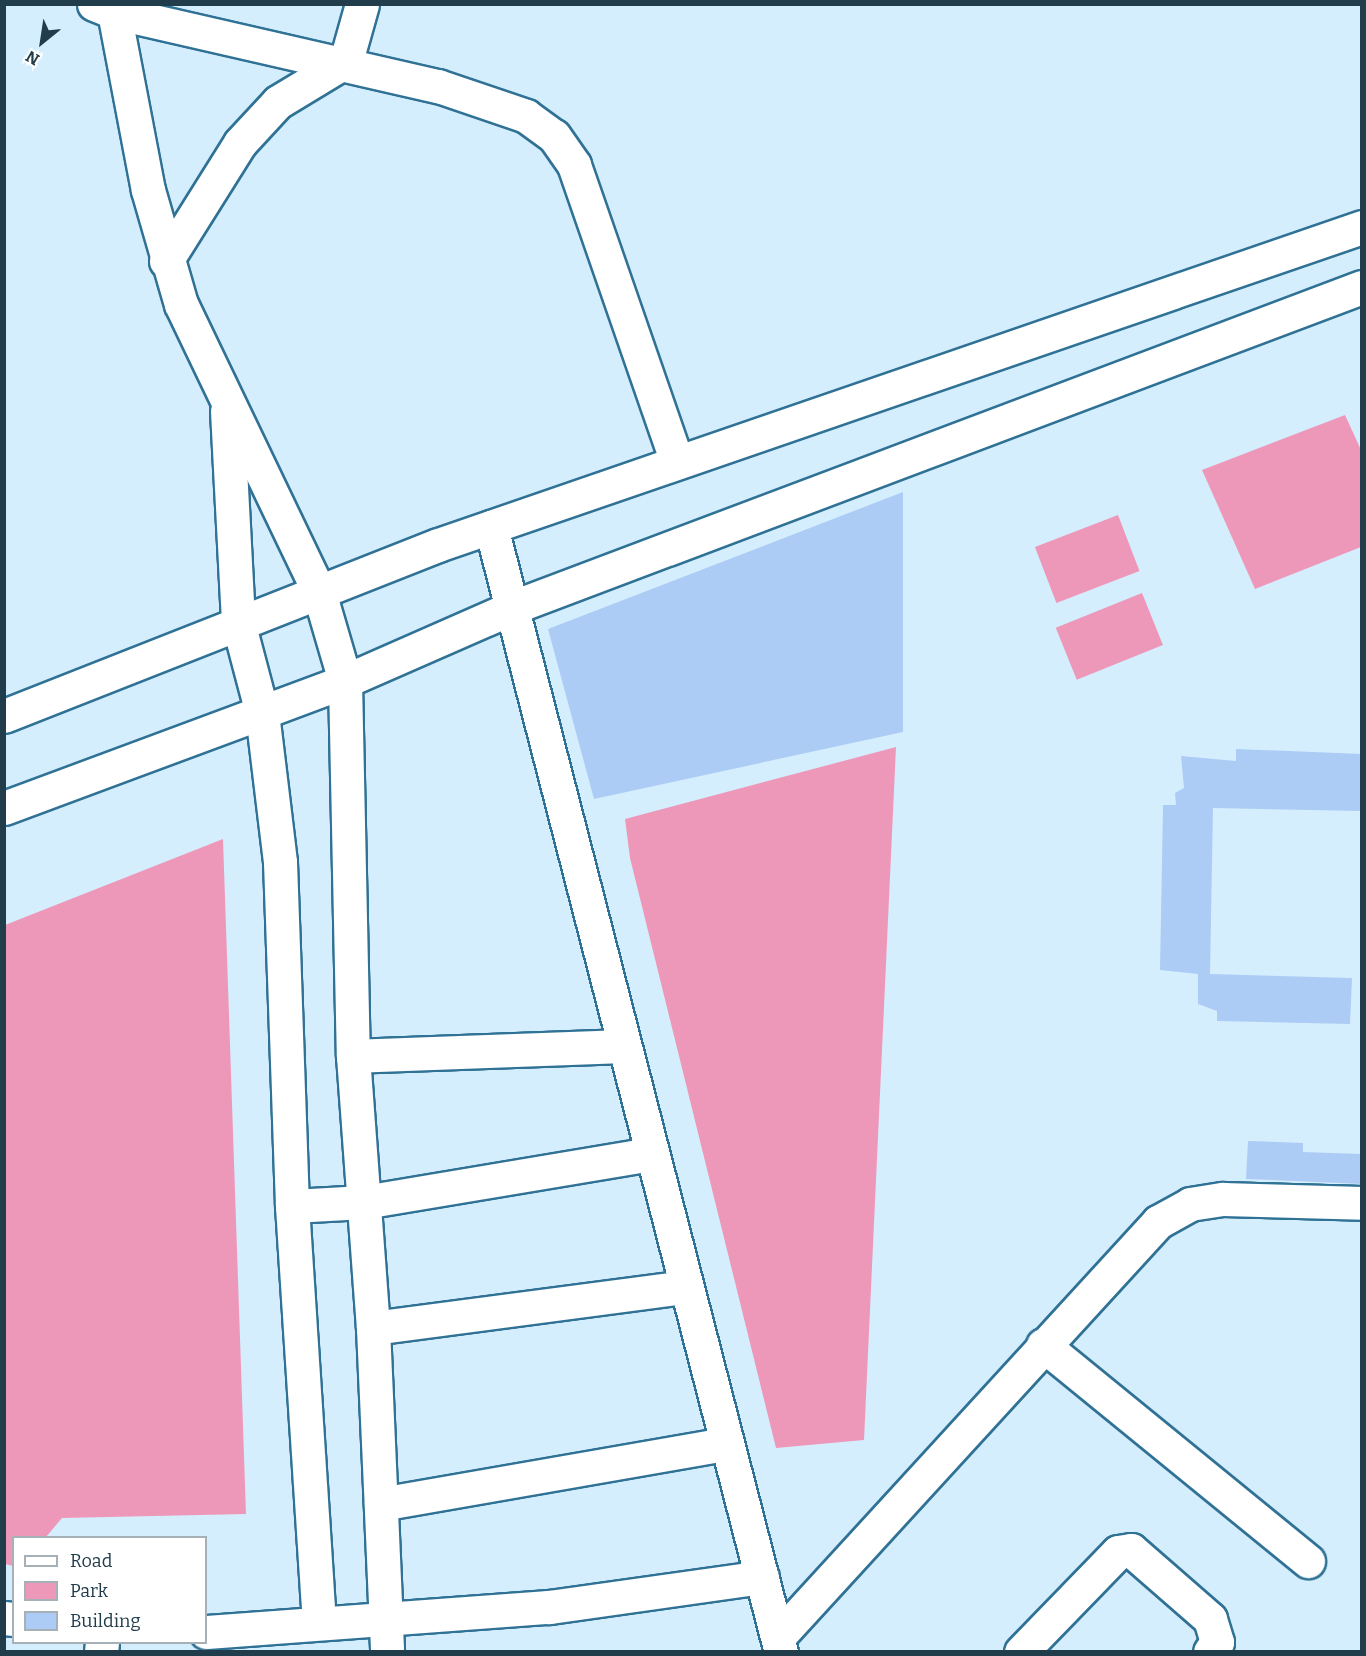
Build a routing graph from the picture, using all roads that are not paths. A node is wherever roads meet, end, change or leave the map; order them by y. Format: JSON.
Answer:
{"nodes":[{"id":1,"x":362,"y":4,"type":"edge"},
{"id":2,"x":104,"y":8,"type":"edge"},
{"id":3,"x":346,"y":61,"type":"junction"},
{"id":4,"x":1362,"y":227,"type":"edge"},
{"id":5,"x":166,"y":261,"type":"junction"},
{"id":6,"x":1362,"y":287,"type":"edge"},
{"id":7,"x":226,"y":394,"type":"junction"},
{"id":8,"x":676,"y":459,"type":"junction"},
{"id":9,"x":491,"y":527,"type":"junction"},
{"id":10,"x":319,"y":592,"type":"junction"},
{"id":11,"x":516,"y":606,"type":"junction"},
{"id":12,"x":238,"y":622,"type":"junction"},
{"id":13,"x":345,"y":681,"type":"junction"},
{"id":14,"x":262,"y":713,"type":"junction"},
{"id":15,"x":4,"y":716,"type":"edge"},
{"id":16,"x":4,"y":808,"type":"edge"},
{"id":17,"x":622,"y":1046,"type":"junction"},
{"id":18,"x":353,"y":1056,"type":"junction"},
{"id":19,"x":650,"y":1154,"type":"junction"},
{"id":20,"x":364,"y":1202,"type":"junction"},
{"id":21,"x":1362,"y":1203,"type":"edge"},
{"id":22,"x":292,"y":1206,"type":"junction"},
{"id":23,"x":683,"y":1287,"type":"junction"},
{"id":24,"x":373,"y":1328,"type":"junction"},
{"id":25,"x":1043,"y":1345,"type":"junction"},
{"id":26,"x":726,"y":1444,"type":"junction"},
{"id":27,"x":381,"y":1504,"type":"junction"},
{"id":28,"x":1308,"y":1561,"type":"dead end"},
{"id":29,"x":762,"y":1577,"type":"junction"},
{"id":30,"x":385,"y":1617,"type":"junction"},
{"id":31,"x":319,"y":1620,"type":"junction"},
{"id":32,"x":207,"y":1632,"type":"edge"},
{"id":33,"x":275,"y":1637,"type":"edge"},
{"id":34,"x":779,"y":1644,"type":"edge"},
{"id":35,"x":387,"y":1652,"type":"edge"},
{"id":36,"x":1021,"y":1652,"type":"edge"},
{"id":37,"x":1210,"y":1652,"type":"edge"}],
"edges":[{"from":1,"to":3,"type":"street"},
{"from":2,"to":3,"type":"street"},
{"from":2,"to":5,"type":"street"},
{"from":3,"to":5,"type":"street"},
{"from":3,"to":8,"type":"street"},
{"from":4,"to":8,"type":"street"},
{"from":5,"to":7,"type":"street"},
{"from":6,"to":11,"type":"street"},
{"from":7,"to":10,"type":"street"},
{"from":7,"to":12,"type":"street"},
{"from":8,"to":9,"type":"street"},
{"from":9,"to":10,"type":"street"},
{"from":9,"to":11,"type":"street"},
{"from":10,"to":12,"type":"street"},
{"from":10,"to":13,"type":"street"},
{"from":11,"to":13,"type":"street"},
{"from":11,"to":17,"type":"street"},
{"from":12,"to":14,"type":"street"},
{"from":12,"to":15,"type":"street"},
{"from":13,"to":14,"type":"street"},
{"from":13,"to":18,"type":"street"},
{"from":14,"to":16,"type":"street"},
{"from":14,"to":22,"type":"street"},
{"from":17,"to":18,"type":"street"},
{"from":17,"to":19,"type":"street"},
{"from":18,"to":20,"type":"street"},
{"from":19,"to":20,"type":"street"},
{"from":19,"to":23,"type":"street"},
{"from":20,"to":22,"type":"street"},
{"from":20,"to":24,"type":"street"},
{"from":21,"to":25,"type":"street"},
{"from":22,"to":31,"type":"street"},
{"from":23,"to":24,"type":"street"},
{"from":23,"to":26,"type":"street"},
{"from":24,"to":27,"type":"street"},
{"from":25,"to":28,"type":"street"},
{"from":25,"to":34,"type":"street"},
{"from":26,"to":27,"type":"street"},
{"from":26,"to":29,"type":"street"},
{"from":27,"to":30,"type":"street"},
{"from":29,"to":30,"type":"street"},
{"from":29,"to":34,"type":"street"},
{"from":30,"to":31,"type":"street"},
{"from":30,"to":35,"type":"street"},
{"from":31,"to":33,"type":"street"},
{"from":32,"to":33,"type":"street"},
{"from":36,"to":37,"type":"street"}]}
